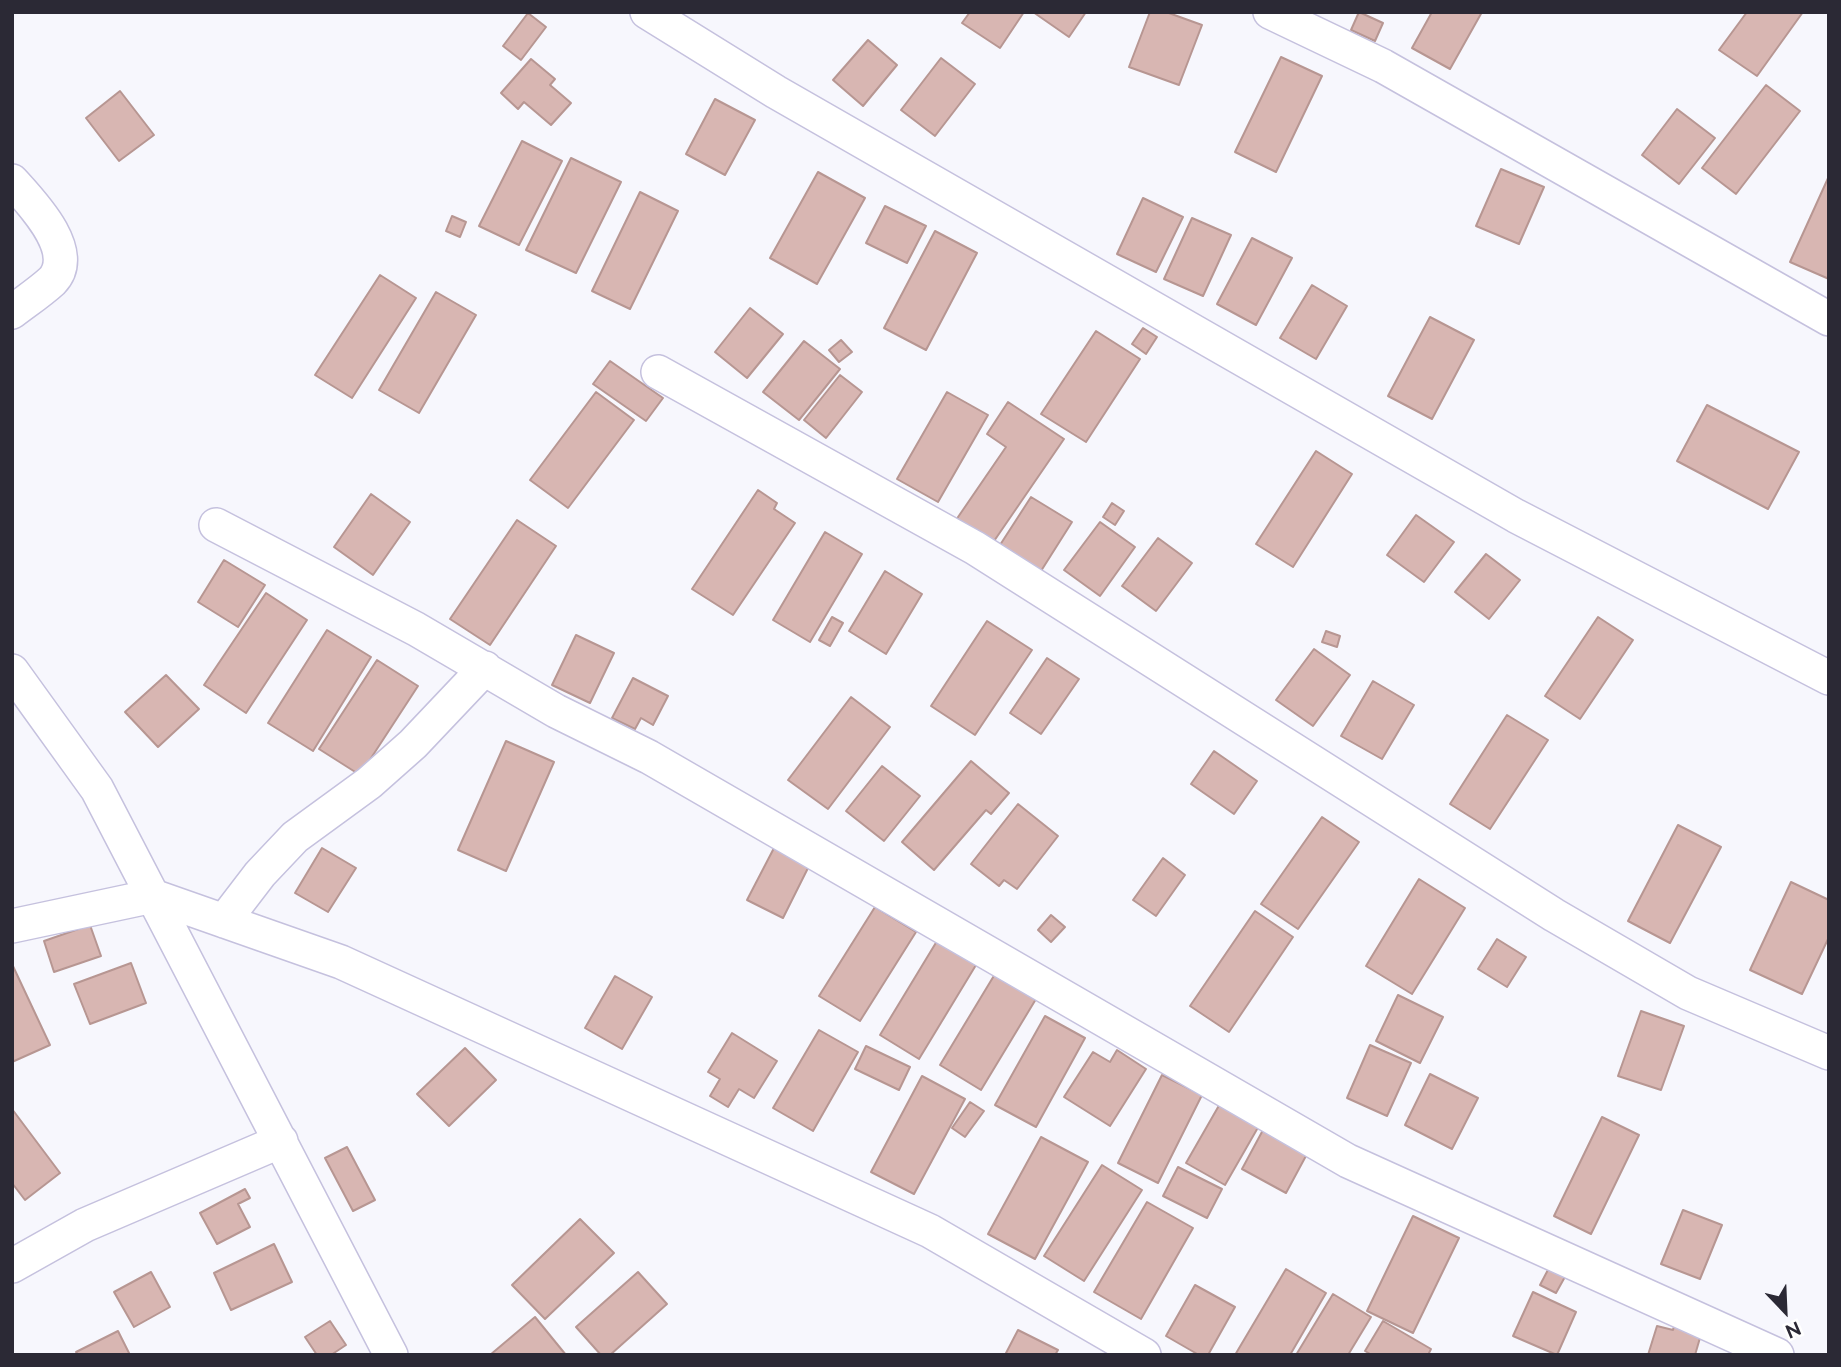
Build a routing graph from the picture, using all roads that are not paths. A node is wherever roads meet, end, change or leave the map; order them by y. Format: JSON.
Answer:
{"nodes":[{"id":1,"x":647,"y":12,"type":"edge"},
{"id":2,"x":1270,"y":12,"type":"edge"},
{"id":3,"x":12,"y":181,"type":"edge"},
{"id":4,"x":12,"y":312,"type":"edge"},
{"id":5,"x":1829,"y":319,"type":"edge"},
{"id":6,"x":658,"y":372,"type":"dead end"},
{"id":7,"x":216,"y":525,"type":"dead end"},
{"id":8,"x":485,"y":668,"type":"junction"},
{"id":9,"x":12,"y":671,"type":"edge"},
{"id":10,"x":1829,"y":678,"type":"edge"},
{"id":11,"x":153,"y":896,"type":"junction"},
{"id":12,"x":224,"y":921,"type":"junction"},
{"id":13,"x":12,"y":926,"type":"edge"},
{"id":14,"x":1829,"y":1053,"type":"edge"},
{"id":15,"x":281,"y":1141,"type":"junction"},
{"id":16,"x":12,"y":1266,"type":"edge"},
{"id":17,"x":391,"y":1355,"type":"edge"},
{"id":18,"x":1144,"y":1355,"type":"edge"},
{"id":19,"x":1777,"y":1355,"type":"edge"}],
"edges":[{"from":1,"to":10,"type":"street"},
{"from":2,"to":5,"type":"street"},
{"from":3,"to":4,"type":"street"},
{"from":6,"to":14,"type":"street"},
{"from":7,"to":8,"type":"street"},
{"from":8,"to":12,"type":"street"},
{"from":8,"to":19,"type":"street"},
{"from":9,"to":11,"type":"street"},
{"from":11,"to":12,"type":"street"},
{"from":11,"to":13,"type":"street"},
{"from":11,"to":15,"type":"street"},
{"from":12,"to":18,"type":"street"},
{"from":15,"to":16,"type":"street"},
{"from":15,"to":17,"type":"street"}]}
